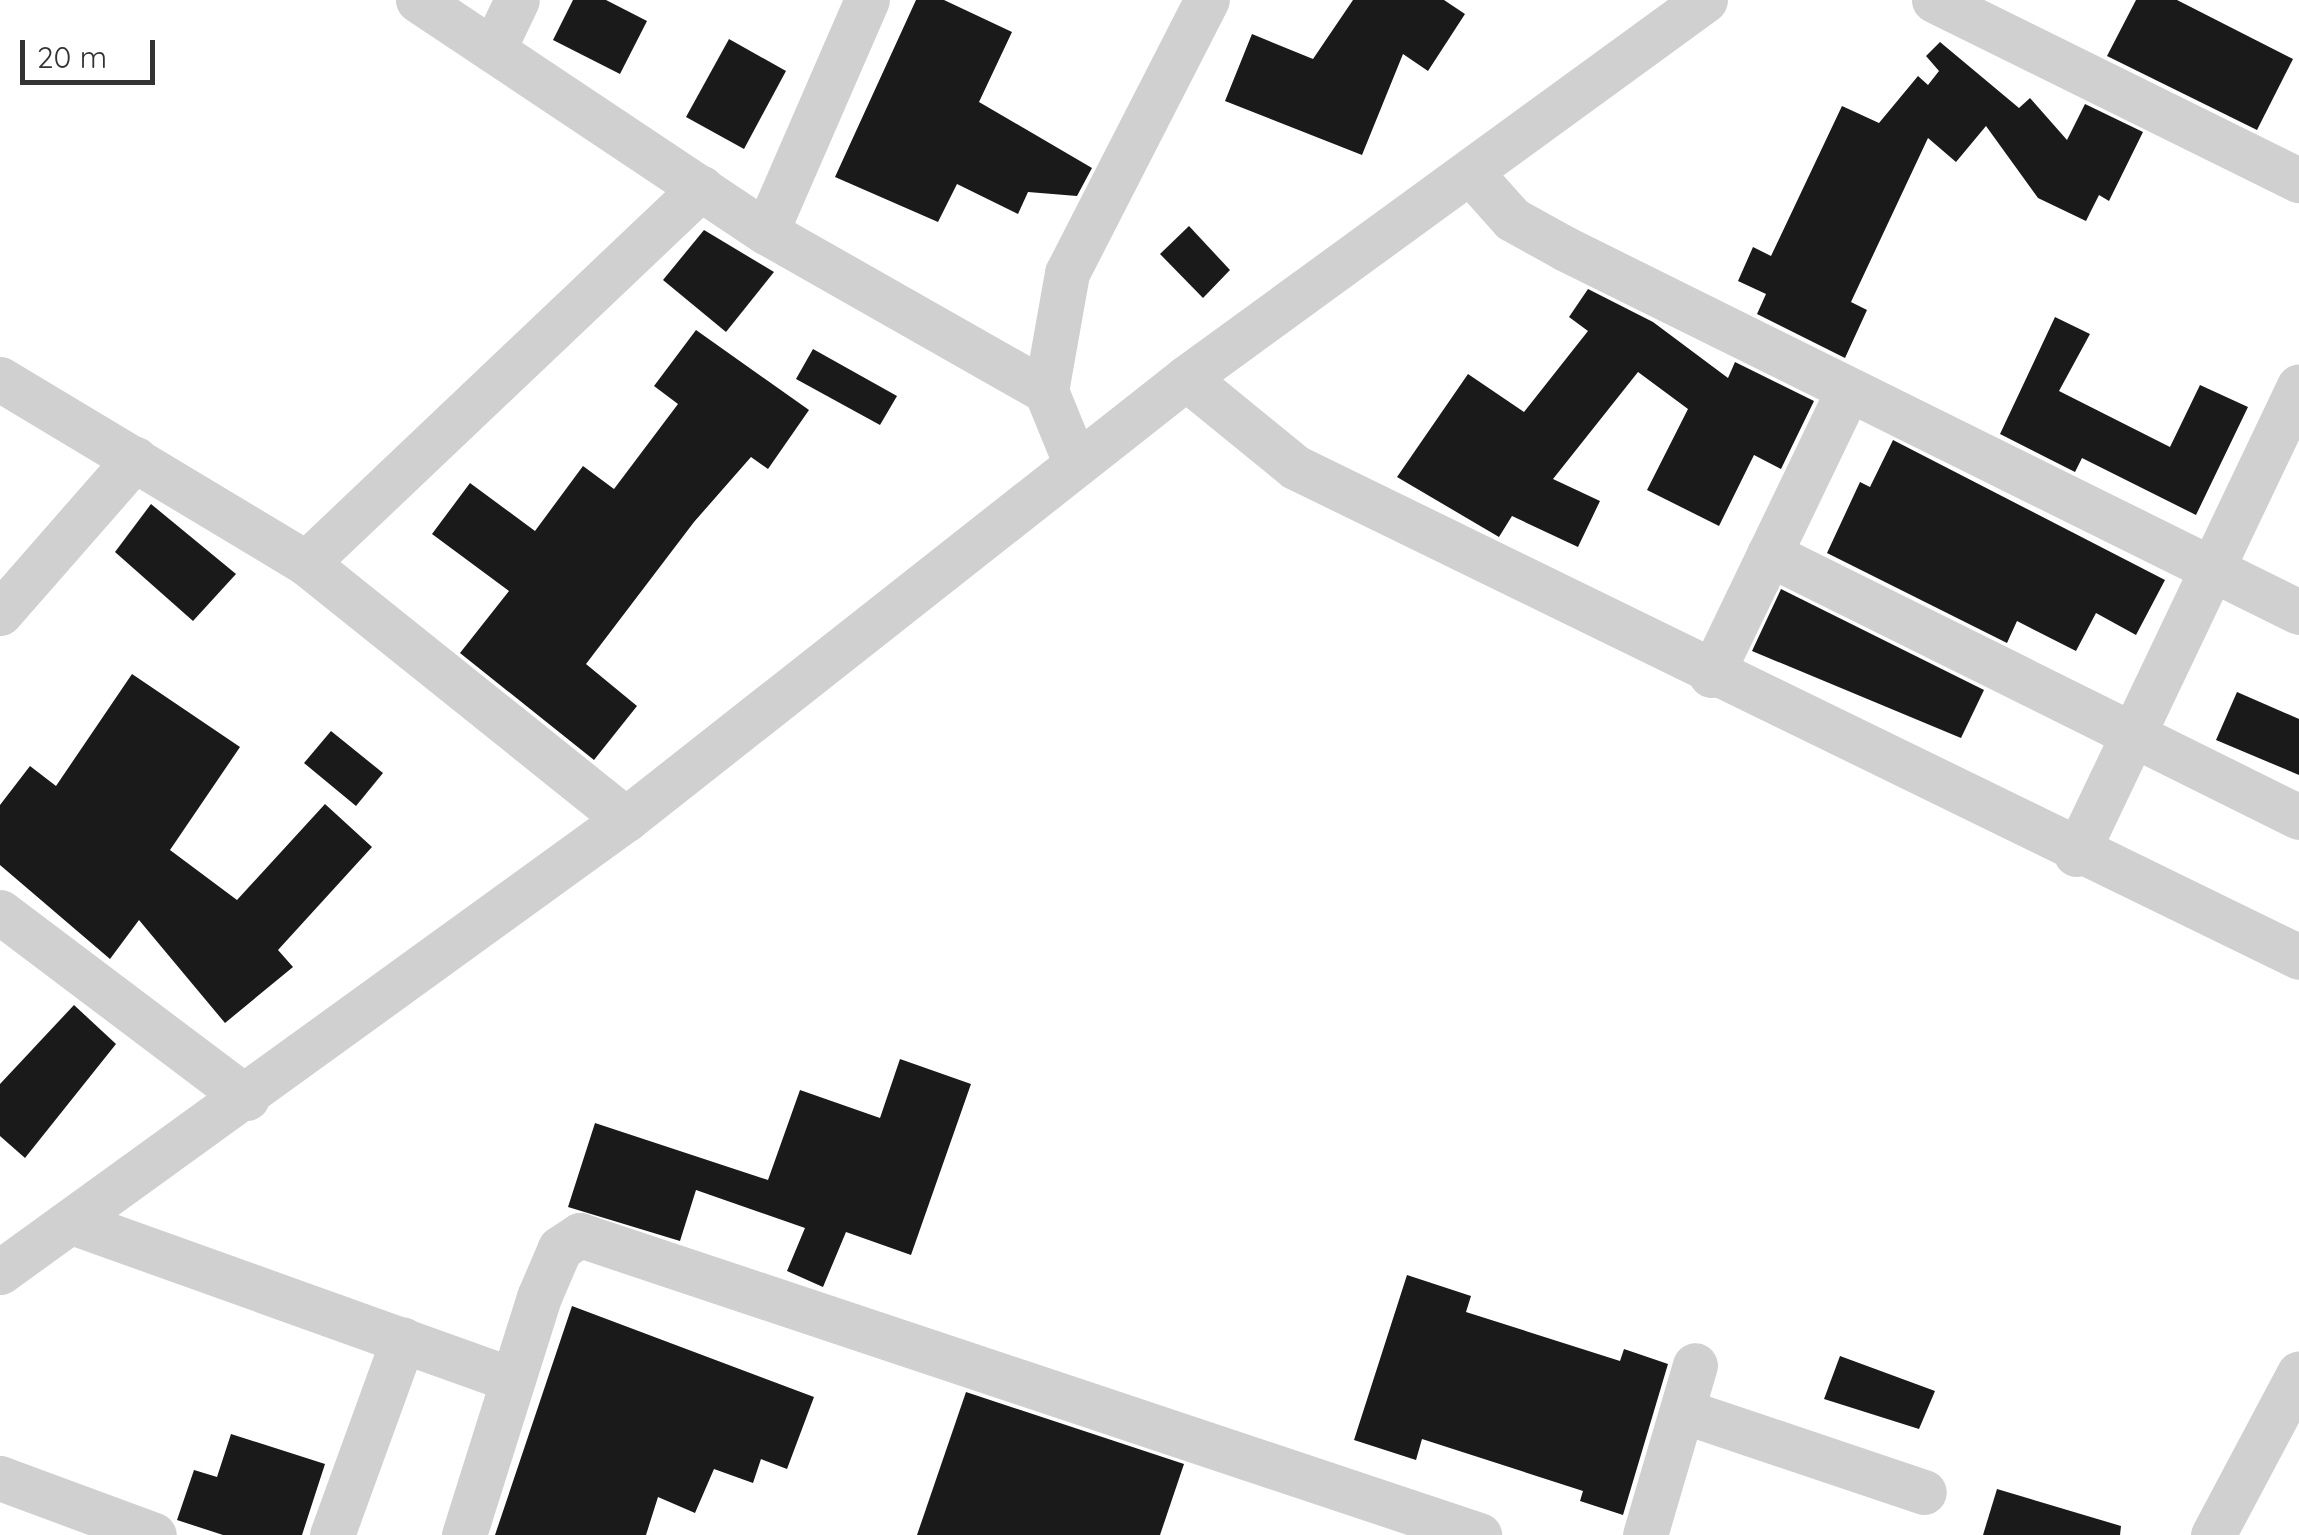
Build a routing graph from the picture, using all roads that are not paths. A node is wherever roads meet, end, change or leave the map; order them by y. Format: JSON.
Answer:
{"nodes":[{"id":1,"x":418,"y":0,"type":"edge"},
{"id":2,"x":517,"y":0,"type":"edge"},
{"id":3,"x":867,"y":0,"type":"edge"},
{"id":4,"x":1208,"y":0,"type":"edge"},
{"id":5,"x":1705,"y":0,"type":"edge"},
{"id":6,"x":1934,"y":0,"type":"edge"},
{"id":7,"x":493,"y":50,"type":"junction"},
{"id":8,"x":1470,"y":172,"type":"junction"},
{"id":9,"x":2299,"y":180,"type":"edge"},
{"id":10,"x":701,"y":188,"type":"junction"},
{"id":11,"x":766,"y":232,"type":"junction"},
{"id":12,"x":1186,"y":378,"type":"junction"},
{"id":13,"x":0,"y":379,"type":"edge"},
{"id":14,"x":2299,"y":386,"type":"edge"},
{"id":15,"x":1046,"y":391,"type":"junction"},
{"id":16,"x":1847,"y":393,"type":"junction"},
{"id":17,"x":135,"y":459,"type":"junction"},
{"id":18,"x":1076,"y":462,"type":"junction"},
{"id":19,"x":1770,"y":554,"type":"junction"},
{"id":20,"x":306,"y":563,"type":"junction"},
{"id":21,"x":2210,"y":570,"type":"junction"},
{"id":22,"x":2299,"y":612,"type":"edge"},
{"id":23,"x":0,"y":613,"type":"edge"},
{"id":24,"x":1711,"y":675,"type":"junction"},
{"id":25,"x":2132,"y":734,"type":"junction"},
{"id":26,"x":2299,"y":817,"type":"edge"},
{"id":27,"x":626,"y":819,"type":"junction"},
{"id":28,"x":2076,"y":854,"type":"junction"},
{"id":29,"x":0,"y":912,"type":"edge"},
{"id":30,"x":2299,"y":957,"type":"edge"},
{"id":31,"x":246,"y":1098,"type":"junction"},
{"id":32,"x":72,"y":1222,"type":"junction"},
{"id":33,"x":0,"y":1272,"type":"edge"},
{"id":34,"x":403,"y":1340,"type":"junction"},
{"id":35,"x":1695,"y":1365,"type":"dead end"},
{"id":36,"x":2299,"y":1373,"type":"edge"},
{"id":37,"x":514,"y":1380,"type":"junction"},
{"id":38,"x":1683,"y":1411,"type":"junction"},
{"id":39,"x":0,"y":1478,"type":"edge"},
{"id":40,"x":1924,"y":1492,"type":"dead end"},
{"id":41,"x":154,"y":1535,"type":"edge"},
{"id":42,"x":332,"y":1535,"type":"edge"},
{"id":43,"x":464,"y":1535,"type":"edge"},
{"id":44,"x":1479,"y":1535,"type":"edge"},
{"id":45,"x":1645,"y":1535,"type":"edge"},
{"id":46,"x":2213,"y":1535,"type":"edge"}],
"edges":[{"from":1,"to":7,"type":"street"},
{"from":2,"to":7,"type":"street"},
{"from":3,"to":11,"type":"street"},
{"from":4,"to":15,"type":"street"},
{"from":5,"to":8,"type":"street"},
{"from":6,"to":9,"type":"street"},
{"from":7,"to":10,"type":"street"},
{"from":8,"to":12,"type":"street"},
{"from":8,"to":16,"type":"street"},
{"from":10,"to":11,"type":"street"},
{"from":10,"to":20,"type":"street"},
{"from":11,"to":15,"type":"street"},
{"from":12,"to":18,"type":"street"},
{"from":12,"to":24,"type":"street"},
{"from":13,"to":17,"type":"street"},
{"from":14,"to":21,"type":"street"},
{"from":15,"to":18,"type":"street"},
{"from":16,"to":19,"type":"street"},
{"from":16,"to":21,"type":"street"},
{"from":17,"to":20,"type":"street"},
{"from":17,"to":23,"type":"street"},
{"from":18,"to":27,"type":"street"},
{"from":19,"to":24,"type":"street"},
{"from":19,"to":25,"type":"street"},
{"from":20,"to":27,"type":"street"},
{"from":21,"to":22,"type":"street"},
{"from":21,"to":25,"type":"street"},
{"from":24,"to":28,"type":"street"},
{"from":25,"to":26,"type":"street"},
{"from":25,"to":28,"type":"street"},
{"from":27,"to":31,"type":"street"},
{"from":28,"to":30,"type":"street"},
{"from":29,"to":31,"type":"street"},
{"from":31,"to":32,"type":"street"},
{"from":32,"to":33,"type":"street"},
{"from":32,"to":34,"type":"street"},
{"from":34,"to":37,"type":"street"},
{"from":34,"to":42,"type":"street"},
{"from":35,"to":38,"type":"street"},
{"from":36,"to":46,"type":"street"},
{"from":37,"to":43,"type":"street"},
{"from":37,"to":44,"type":"street"},
{"from":38,"to":40,"type":"street"},
{"from":38,"to":45,"type":"street"},
{"from":39,"to":41,"type":"street"}]}
